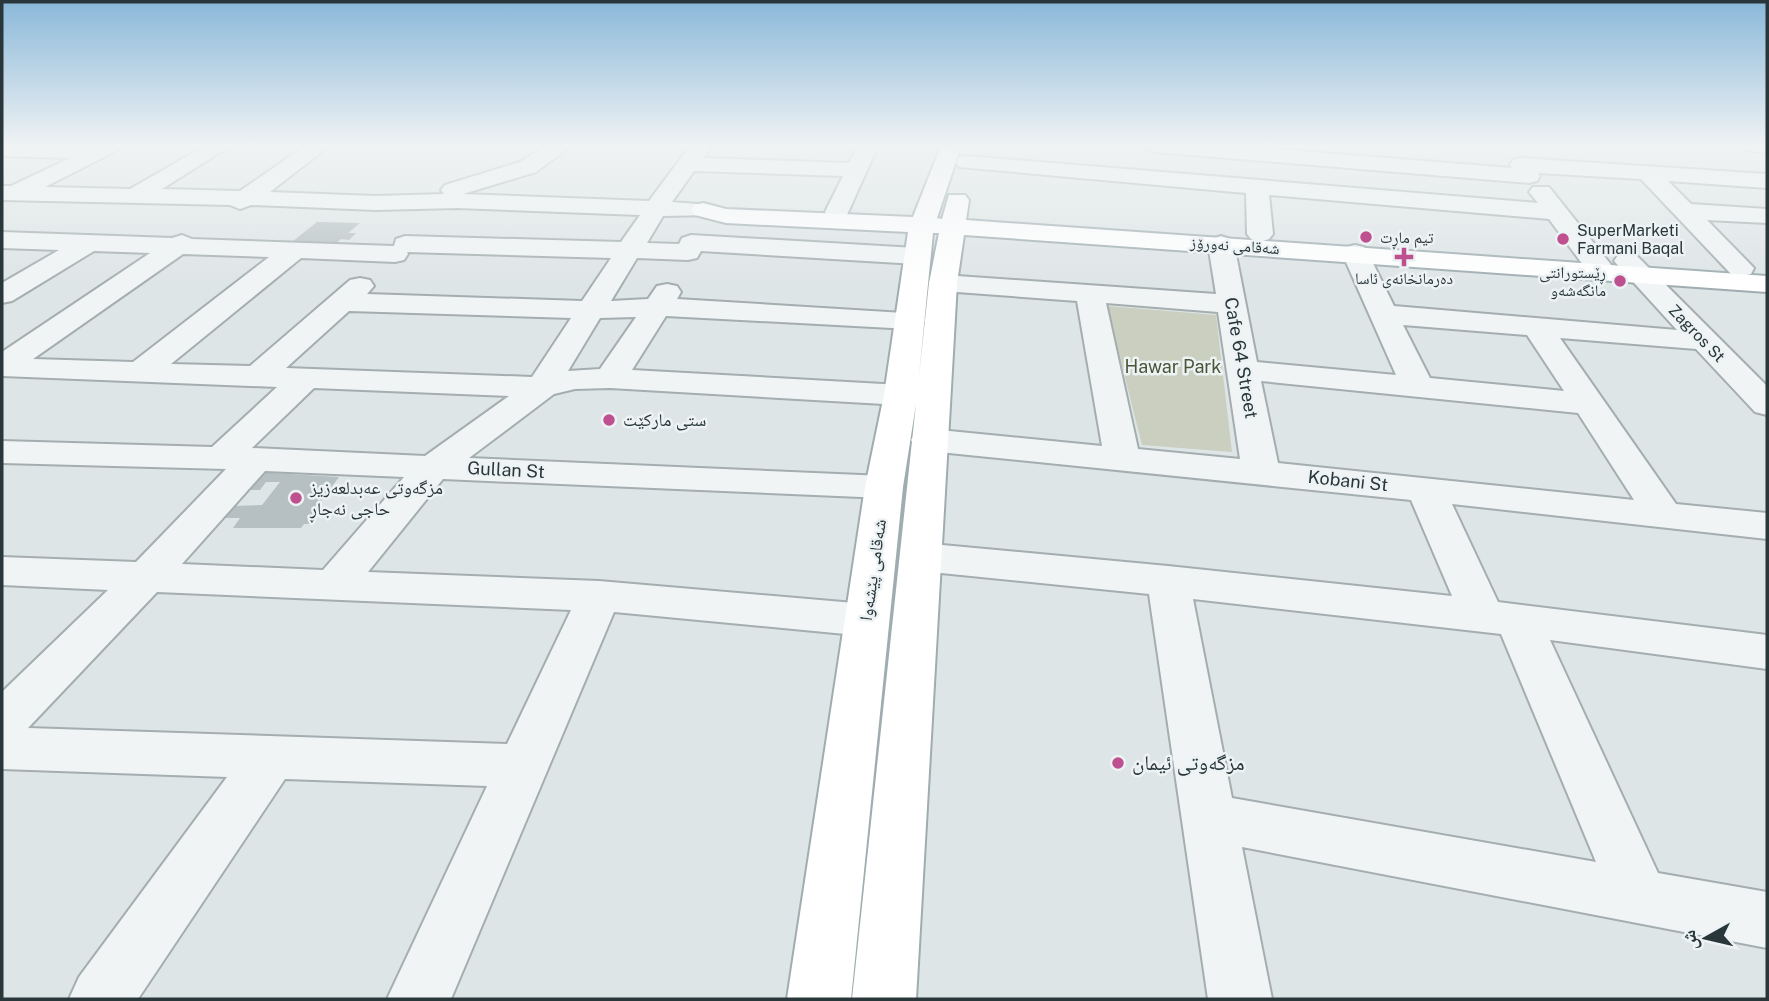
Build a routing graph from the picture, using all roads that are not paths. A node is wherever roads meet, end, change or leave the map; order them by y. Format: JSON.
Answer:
{"nodes":[{"id":1,"x":8,"y":193,"type":"edge"},
{"id":2,"x":140,"y":193,"type":"edge"},
{"id":3,"x":253,"y":193,"type":"edge"},
{"id":4,"x":461,"y":193,"type":"edge"},
{"id":5,"x":686,"y":193,"type":"edge"},
{"id":6,"x":846,"y":193,"type":"edge"},
{"id":7,"x":950,"y":193,"type":"edge"},
{"id":8,"x":1257,"y":193,"type":"edge"},
{"id":9,"x":1342,"y":193,"type":"edge"},
{"id":10,"x":1542,"y":193,"type":"edge"},
{"id":11,"x":1666,"y":193,"type":"edge"},
{"id":12,"x":134,"y":196,"type":"junction"},
{"id":13,"x":447,"y":198,"type":"junction"},
{"id":14,"x":244,"y":199,"type":"junction"},
{"id":15,"x":338,"y":200,"type":"junction"},
{"id":16,"x":682,"y":209,"type":"junction"},
{"id":17,"x":1684,"y":211,"type":"junction"},
{"id":18,"x":837,"y":212,"type":"junction"},
{"id":19,"x":1556,"y":212,"type":"junction"},
{"id":20,"x":1767,"y":216,"type":"edge"},
{"id":21,"x":1260,"y":234,"type":"junction"},
{"id":22,"x":293,"y":237,"type":"junction"},
{"id":23,"x":936,"y":237,"type":"junction"},
{"id":24,"x":2,"y":240,"type":"edge"},
{"id":25,"x":89,"y":243,"type":"junction"},
{"id":26,"x":1221,"y":244,"type":"junction"},
{"id":27,"x":177,"y":246,"type":"junction"},
{"id":28,"x":690,"y":248,"type":"junction"},
{"id":29,"x":400,"y":249,"type":"junction"},
{"id":30,"x":628,"y":251,"type":"junction"},
{"id":31,"x":1355,"y":253,"type":"junction"},
{"id":32,"x":1615,"y":266,"type":"junction"},
{"id":33,"x":1741,"y":268,"type":"junction"},
{"id":34,"x":1767,"y":270,"type":"edge"},
{"id":35,"x":1767,"y":284,"type":"edge"},
{"id":36,"x":1090,"y":294,"type":"junction"},
{"id":37,"x":2,"y":295,"type":"edge"},
{"id":38,"x":342,"y":302,"type":"junction"},
{"id":39,"x":1231,"y":304,"type":"junction"},
{"id":40,"x":659,"y":308,"type":"junction"},
{"id":41,"x":590,"y":310,"type":"junction"},
{"id":42,"x":1382,"y":314,"type":"junction"},
{"id":43,"x":910,"y":320,"type":"junction"},
{"id":44,"x":1537,"y":327,"type":"junction"},
{"id":45,"x":1704,"y":341,"type":"junction"},
{"id":46,"x":2,"y":366,"type":"edge"},
{"id":47,"x":1243,"y":370,"type":"junction"},
{"id":48,"x":141,"y":372,"type":"junction"},
{"id":49,"x":259,"y":375,"type":"junction"},
{"id":50,"x":306,"y":377,"type":"junction"},
{"id":51,"x":610,"y":378,"type":"junction"},
{"id":52,"x":542,"y":387,"type":"junction"},
{"id":53,"x":1418,"y":388,"type":"junction"},
{"id":54,"x":901,"y":395,"type":"junction"},
{"id":55,"x":1589,"y":404,"type":"junction"},
{"id":56,"x":1767,"y":405,"type":"edge"},
{"id":57,"x":929,"y":440,"type":"junction"},
{"id":58,"x":2,"y":452,"type":"edge"},
{"id":59,"x":1122,"y":458,"type":"junction"},
{"id":60,"x":238,"y":459,"type":"junction"},
{"id":61,"x":433,"y":467,"type":"junction"},
{"id":62,"x":1261,"y":471,"type":"junction"},
{"id":63,"x":884,"y":487,"type":"junction"},
{"id":64,"x":1426,"y":490,"type":"junction"},
{"id":65,"x":1664,"y":515,"type":"junction"},
{"id":66,"x":1767,"y":526,"type":"edge"},
{"id":67,"x":921,"y":558,"type":"junction"},
{"id":68,"x":2,"y":571,"type":"edge"},
{"id":69,"x":147,"y":577,"type":"junction"},
{"id":70,"x":1168,"y":580,"type":"junction"},
{"id":71,"x":334,"y":585,"type":"junction"},
{"id":72,"x":598,"y":596,"type":"junction"},
{"id":73,"x":1500,"y":618,"type":"junction"},
{"id":74,"x":866,"y":620,"type":"junction"},
{"id":75,"x":1767,"y":652,"type":"edge"},
{"id":76,"x":856,"y":704,"type":"junction"},
{"id":77,"x":909,"y":707,"type":"junction"},
{"id":78,"x":2,"y":723,"type":"edge"},
{"id":79,"x":2,"y":748,"type":"edge"},
{"id":80,"x":271,"y":757,"type":"junction"},
{"id":81,"x":523,"y":766,"type":"junction"},
{"id":82,"x":1209,"y":817,"type":"junction"},
{"id":83,"x":1640,"y":897,"type":"junction"},
{"id":84,"x":1767,"y":920,"type":"edge"},
{"id":85,"x":101,"y":999,"type":"edge"},
{"id":86,"x":419,"y":999,"type":"edge"},
{"id":87,"x":819,"y":999,"type":"edge"},
{"id":88,"x":884,"y":999,"type":"edge"},
{"id":89,"x":1240,"y":999,"type":"edge"}],
"edges":[{"from":1,"to":12,"type":"street","name":"شەقامی نەورۆز"},
{"from":2,"to":12,"type":"street"},
{"from":3,"to":14,"type":"street"},
{"from":4,"to":13,"type":"street"},
{"from":5,"to":16,"type":"street"},
{"from":6,"to":18,"type":"street"},
{"from":7,"to":23,"type":"main road","name":"شەقامی پێشەوا"},
{"from":8,"to":21,"type":"street"},
{"from":9,"to":19,"type":"street"},
{"from":10,"to":19,"type":"street","name":"Zagros St"},
{"from":11,"to":17,"type":"street"},
{"from":12,"to":14,"type":"street","name":"شەقامی نەورۆز"},
{"from":13,"to":15,"type":"street","name":"شەقامی نەورۆز"},
{"from":13,"to":15,"type":"street","name":"شەقامی نەورۆز"},
{"from":13,"to":16,"type":"street","name":"شەقامی نەورۆز"},
{"from":13,"to":29,"type":"street"},
{"from":14,"to":15,"type":"street","name":"شەقامی نەورۆز"},
{"from":14,"to":27,"type":"street"},
{"from":15,"to":22,"type":"street"},
{"from":16,"to":18,"type":"main road","name":"شەقامی نەورۆز"},
{"from":16,"to":23,"type":"main road","name":"شەقامی نەورۆز"},
{"from":16,"to":28,"type":"street"},
{"from":16,"to":30,"type":"street"},
{"from":17,"to":20,"type":"street"},
{"from":17,"to":33,"type":"street"},
{"from":18,"to":23,"type":"main road","name":"شەقامی نەورۆز"},
{"from":19,"to":32,"type":"street","name":"Zagros St"},
{"from":21,"to":23,"type":"main road","name":"شەقامی نەورۆز"},
{"from":21,"to":32,"type":"main road","name":"شەقامی نەورۆز"},
{"from":22,"to":27,"type":"street"},
{"from":22,"to":29,"type":"street"},
{"from":22,"to":48,"type":"street"},
{"from":23,"to":26,"type":"main road","name":"شەقامی نەورۆز"},
{"from":23,"to":28,"type":"street"},
{"from":23,"to":36,"type":"street"},
{"from":23,"to":43,"type":"main road","name":"شەقامی پێشەوا"},
{"from":23,"to":57,"type":"main road","name":"شەقامی پێشەوا"},
{"from":24,"to":25,"type":"street"},
{"from":25,"to":27,"type":"street"},
{"from":25,"to":37,"type":"street"},
{"from":26,"to":31,"type":"main road","name":"شەقامی نەورۆز"},
{"from":26,"to":39,"type":"street","name":"Cafe 64 Street"},
{"from":27,"to":46,"type":"street"},
{"from":28,"to":30,"type":"street"},
{"from":28,"to":40,"type":"street"},
{"from":29,"to":30,"type":"street"},
{"from":29,"to":38,"type":"street"},
{"from":30,"to":41,"type":"street"},
{"from":31,"to":32,"type":"main road","name":"شەقامی نەورۆز"},
{"from":31,"to":42,"type":"street"},
{"from":32,"to":33,"type":"main road","name":"شەقامی نەورۆز"},
{"from":32,"to":35,"type":"main road","name":"شەقامی نەورۆز"},
{"from":32,"to":45,"type":"street","name":"Zagros St"},
{"from":33,"to":34,"type":"main road","name":"شەقامی نەورۆز"},
{"from":36,"to":39,"type":"street"},
{"from":36,"to":59,"type":"street"},
{"from":38,"to":41,"type":"street"},
{"from":38,"to":49,"type":"street"},
{"from":39,"to":47,"type":"street","name":"Cafe 64 Street"},
{"from":40,"to":41,"type":"street"},
{"from":40,"to":43,"type":"street"},
{"from":40,"to":51,"type":"street"},
{"from":41,"to":52,"type":"street"},
{"from":42,"to":44,"type":"street"},
{"from":42,"to":53,"type":"street"},
{"from":43,"to":54,"type":"main road","name":"شەقامی پێشەوا"},
{"from":44,"to":45,"type":"street"},
{"from":44,"to":55,"type":"street"},
{"from":45,"to":56,"type":"street","name":"Zagros St"},
{"from":46,"to":48,"type":"street"},
{"from":47,"to":53,"type":"street"},
{"from":47,"to":62,"type":"street","name":"Cafe 64 Street"},
{"from":48,"to":49,"type":"street"},
{"from":49,"to":50,"type":"street"},
{"from":50,"to":52,"type":"street"},
{"from":50,"to":60,"type":"street"},
{"from":51,"to":52,"type":"street"},
{"from":51,"to":54,"type":"street"},
{"from":52,"to":61,"type":"street"},
{"from":53,"to":55,"type":"street"},
{"from":54,"to":63,"type":"main road","name":"شەقامی پێشەوا"},
{"from":55,"to":65,"type":"street"},
{"from":57,"to":59,"type":"street","name":"Kobani St"},
{"from":57,"to":67,"type":"main road","name":"شەقامی پێشەوا"},
{"from":58,"to":60,"type":"street","name":"Gullan St"},
{"from":59,"to":62,"type":"street","name":"Kobani St"},
{"from":60,"to":61,"type":"street","name":"Gullan St"},
{"from":60,"to":69,"type":"street"},
{"from":61,"to":63,"type":"street","name":"Gullan St"},
{"from":61,"to":71,"type":"street"},
{"from":62,"to":64,"type":"street","name":"Kobani St"},
{"from":63,"to":74,"type":"main road","name":"شەقامی پێشەوا"},
{"from":64,"to":65,"type":"street","name":"Kobani St"},
{"from":64,"to":73,"type":"street"},
{"from":65,"to":66,"type":"street","name":"Kobani St"},
{"from":67,"to":70,"type":"street"},
{"from":67,"to":77,"type":"main road","name":"شەقامی پێشەوا"},
{"from":68,"to":69,"type":"street"},
{"from":69,"to":71,"type":"street"},
{"from":69,"to":78,"type":"street"},
{"from":70,"to":73,"type":"street"},
{"from":70,"to":82,"type":"street"},
{"from":71,"to":72,"type":"street"},
{"from":72,"to":74,"type":"street"},
{"from":72,"to":81,"type":"street"},
{"from":73,"to":75,"type":"street"},
{"from":73,"to":83,"type":"street"},
{"from":74,"to":76,"type":"main road","name":"شەقامی پێشەوا"},
{"from":76,"to":77,"type":"main road"},
{"from":76,"to":87,"type":"main road","name":"شەقامی پێشەوا"},
{"from":77,"to":88,"type":"main road","name":"شەقامی پێشەوا"},
{"from":79,"to":80,"type":"street"},
{"from":80,"to":81,"type":"street"},
{"from":80,"to":85,"type":"street"},
{"from":81,"to":86,"type":"street"},
{"from":82,"to":83,"type":"street"},
{"from":82,"to":89,"type":"street"},
{"from":83,"to":84,"type":"street"}]}
